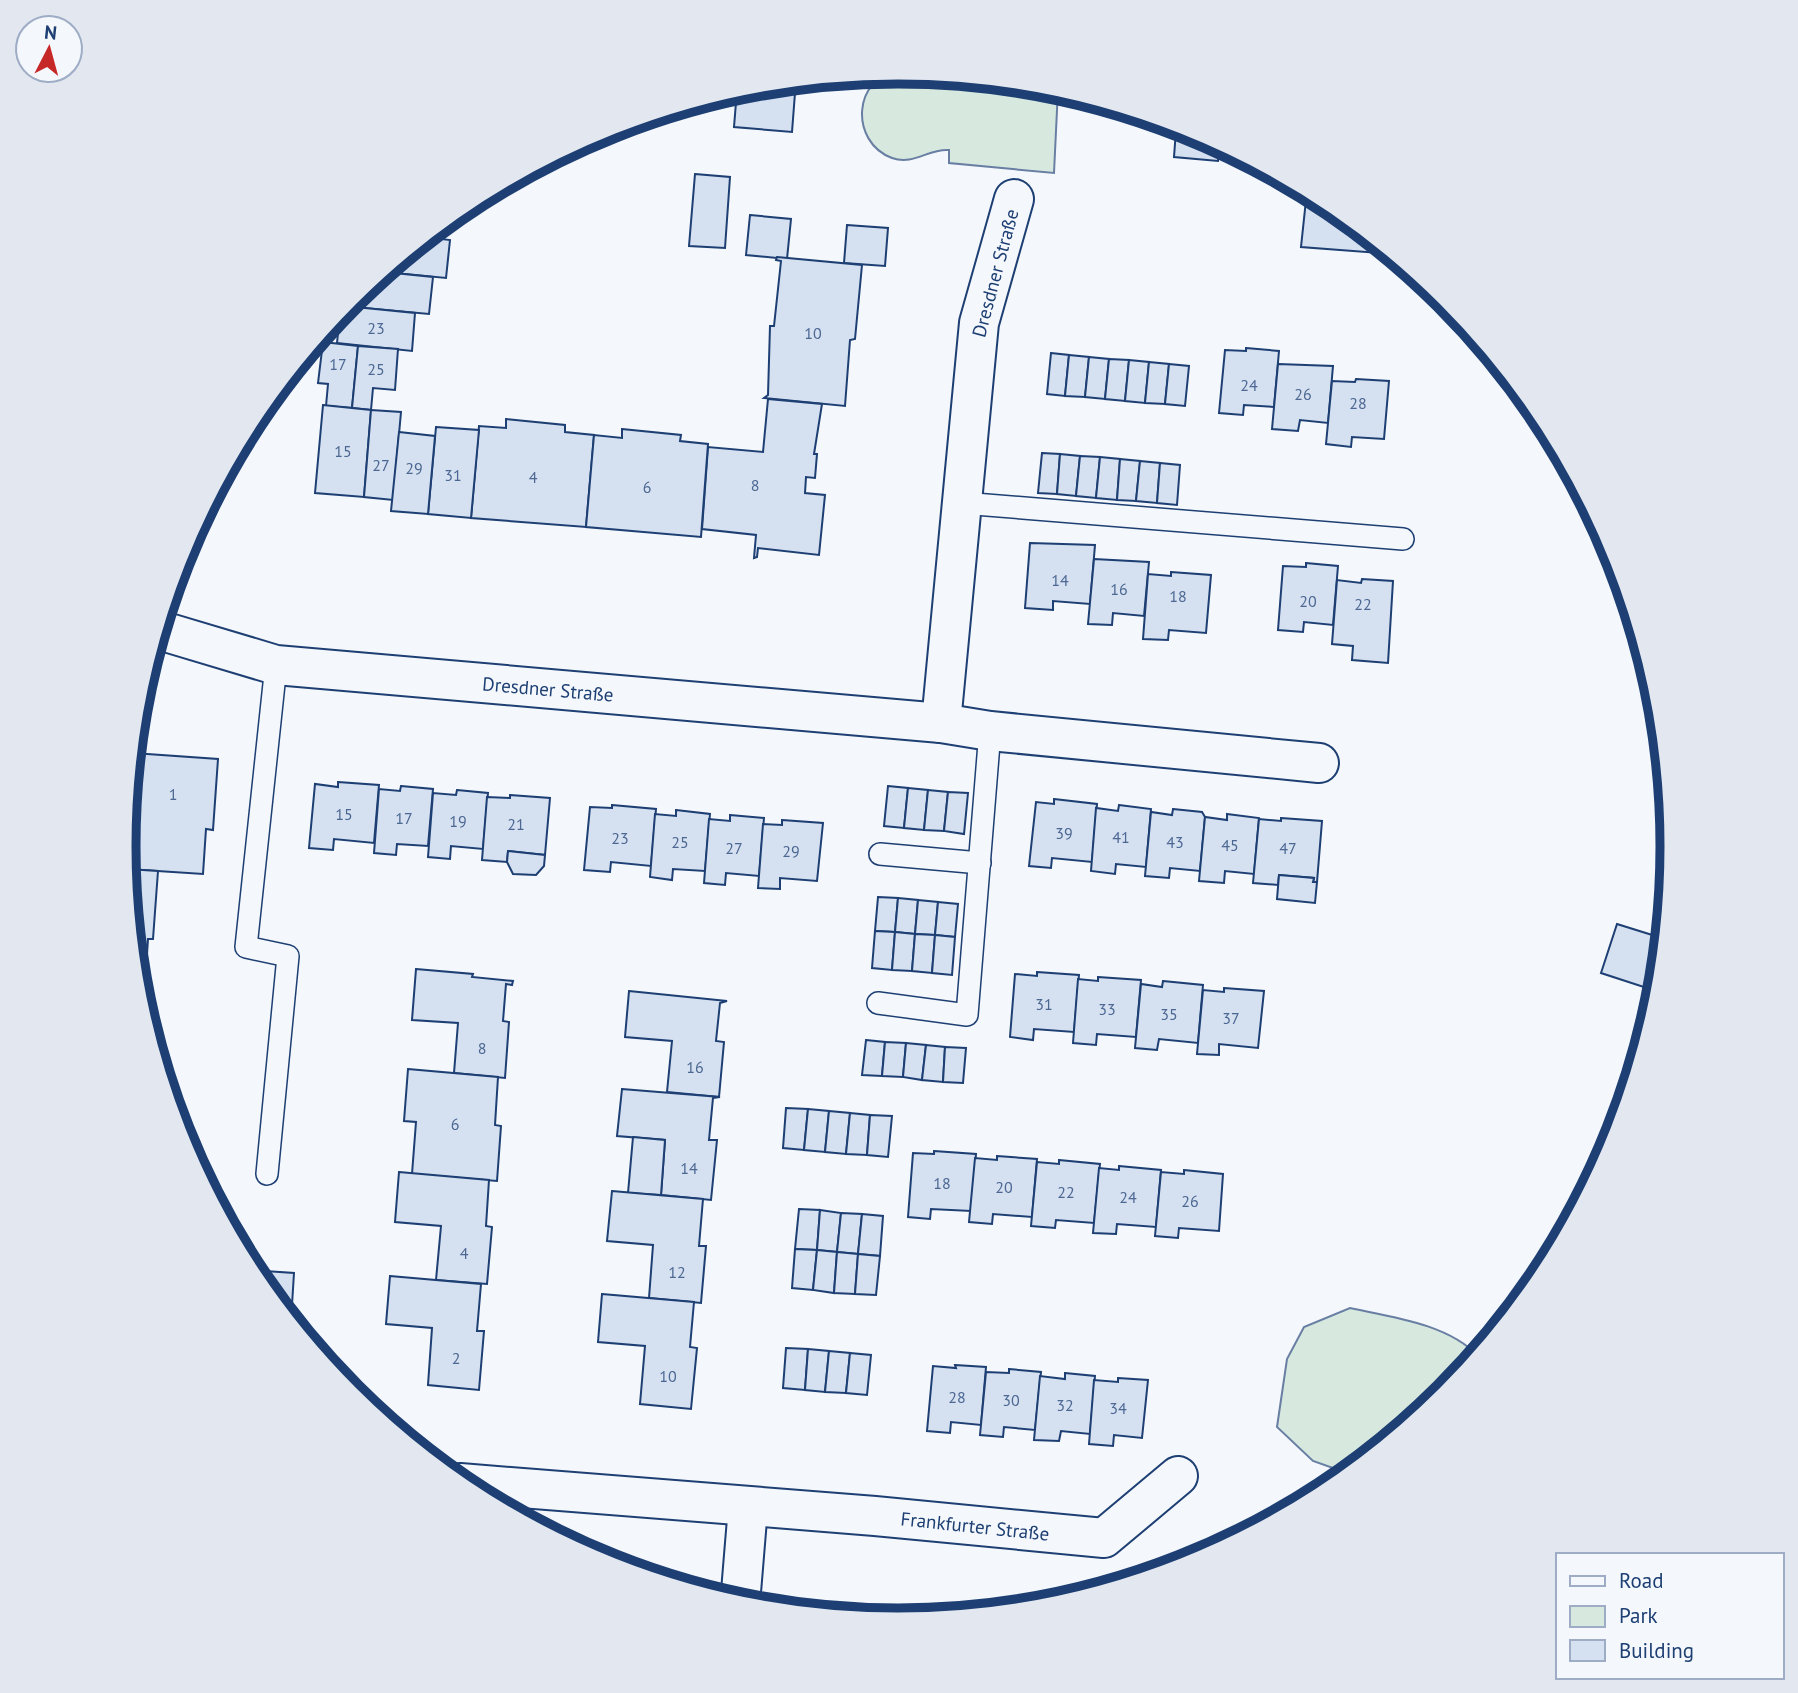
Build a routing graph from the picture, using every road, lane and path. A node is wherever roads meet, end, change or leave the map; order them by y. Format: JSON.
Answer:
{"nodes":[{"id":1,"x":1014,"y":200,"type":"dead end"},
{"id":2,"x":962,"y":503,"type":"junction"},
{"id":3,"x":1403,"y":539,"type":"dead end"},
{"id":4,"x":167,"y":632,"type":"edge"},
{"id":5,"x":276,"y":665,"type":"junction"},
{"id":6,"x":941,"y":723,"type":"junction"},
{"id":7,"x":990,"y":731,"type":"junction"},
{"id":8,"x":1319,"y":763,"type":"dead end"},
{"id":9,"x":880,"y":854,"type":"dead end"},
{"id":10,"x":980,"y":863,"type":"junction"},
{"id":11,"x":878,"y":1003,"type":"dead end"},
{"id":12,"x":267,"y":1174,"type":"dead end"},
{"id":13,"x":1178,"y":1476,"type":"dead end"},
{"id":14,"x":483,"y":1485,"type":"edge"},
{"id":15,"x":748,"y":1507,"type":"junction"},
{"id":16,"x":741,"y":1592,"type":"edge"}],
"edges":[{"from":1,"to":2,"type":"street","name":"Dresdner Straße"},
{"from":2,"to":3,"type":"lane"},
{"from":2,"to":6,"type":"street","name":"Dresdner Straße"},
{"from":4,"to":5,"type":"street","name":"Dresdner Straße"},
{"from":5,"to":6,"type":"street","name":"Dresdner Straße"},
{"from":5,"to":12,"type":"lane"},
{"from":6,"to":7,"type":"street","name":"Dresdner Straße"},
{"from":7,"to":8,"type":"street","name":"Dresdner Straße"},
{"from":7,"to":10,"type":"lane"},
{"from":9,"to":10,"type":"lane"},
{"from":10,"to":11,"type":"lane"},
{"from":13,"to":15,"type":"street","name":"Frankfurter Straße"},
{"from":14,"to":15,"type":"street","name":"Frankfurter Straße"},
{"from":15,"to":16,"type":"street"}]}
